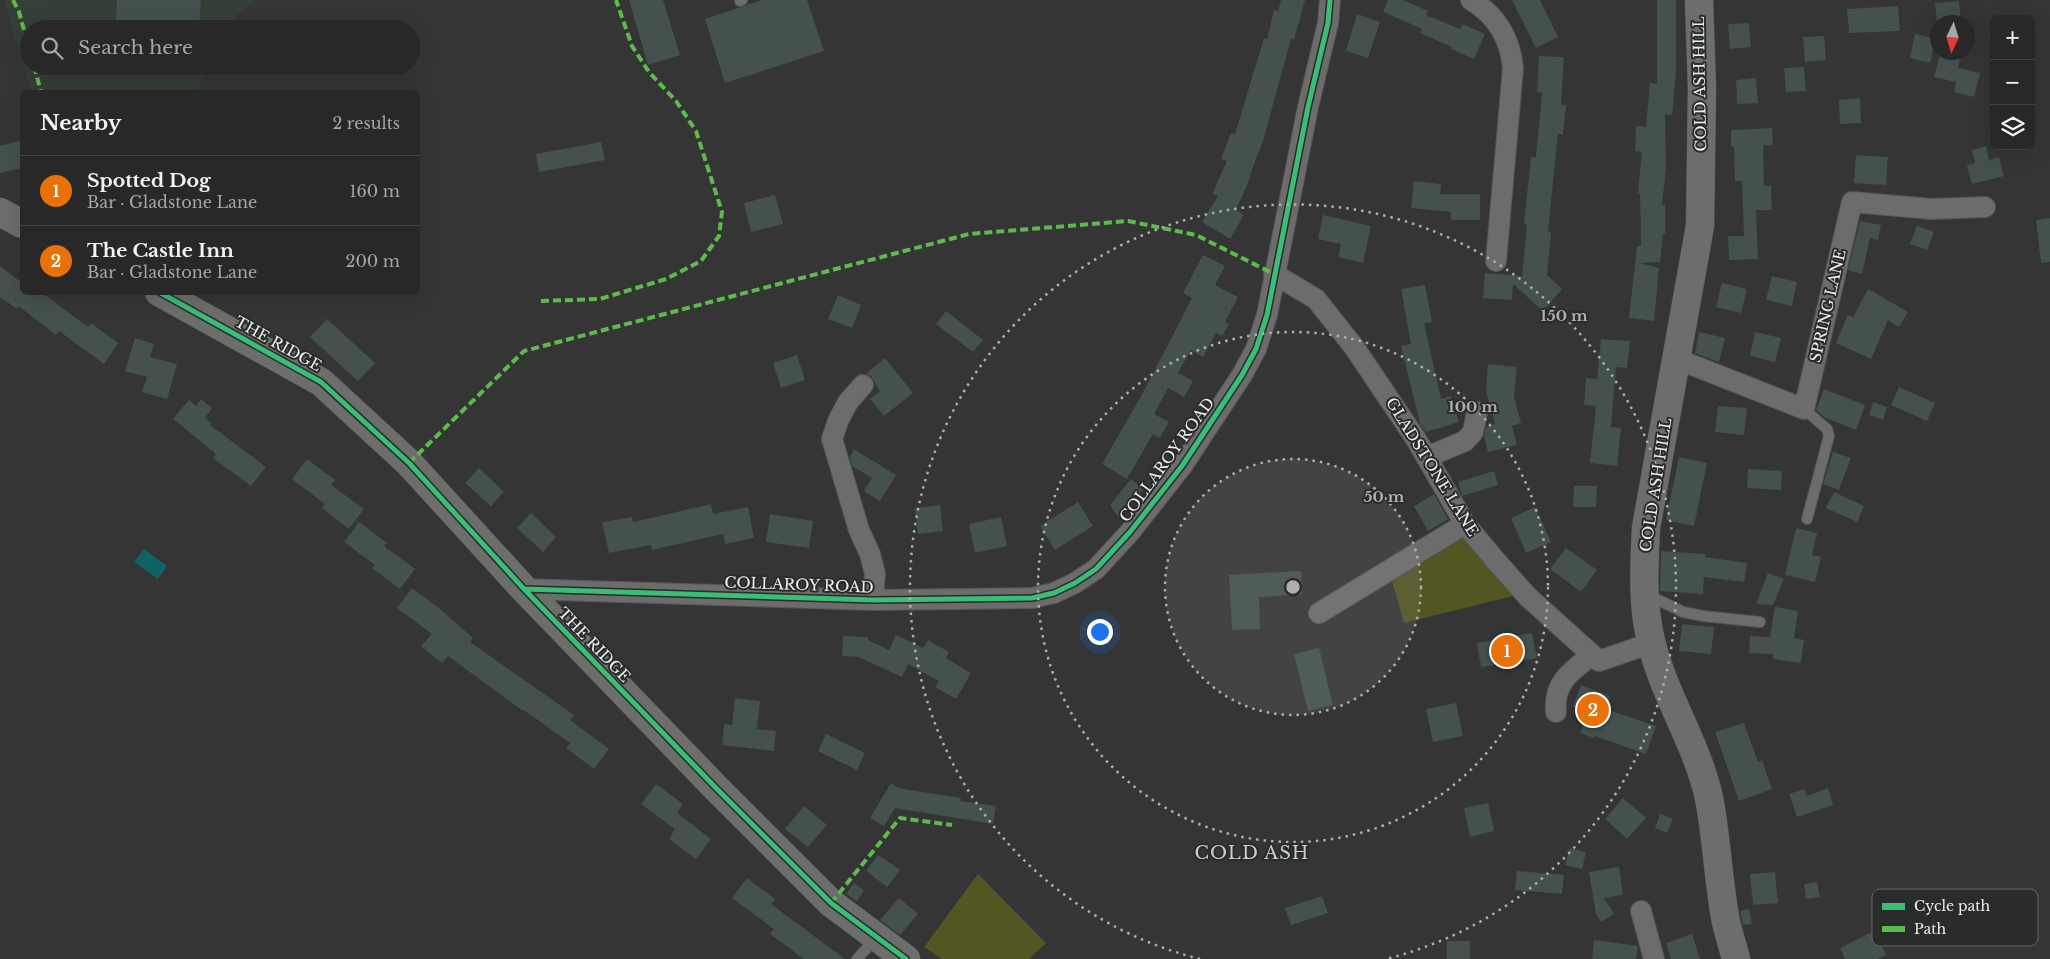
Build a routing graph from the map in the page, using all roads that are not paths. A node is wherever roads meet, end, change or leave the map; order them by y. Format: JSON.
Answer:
{"nodes":[{"id":1,"x":1330,"y":0,"type":"edge"},
{"id":2,"x":1471,"y":0,"type":"edge"},
{"id":3,"x":1698,"y":0,"type":"edge"},
{"id":4,"x":1985,"y":207,"type":"dead end"},
{"id":5,"x":0,"y":212,"type":"edge"},
{"id":6,"x":20,"y":223,"type":"edge"},
{"id":7,"x":1496,"y":261,"type":"dead end"},
{"id":8,"x":1274,"y":274,"type":"junction"},
{"id":9,"x":165,"y":295,"type":"edge"},
{"id":10,"x":1677,"y":359,"type":"junction"},
{"id":11,"x":863,"y":385,"type":"dead end"},
{"id":12,"x":1804,"y":409,"type":"junction"},
{"id":13,"x":1477,"y":412,"type":"dead end"},
{"id":14,"x":1427,"y":458,"type":"junction"},
{"id":15,"x":1807,"y":519,"type":"dead end"},
{"id":16,"x":1465,"y":524,"type":"junction"},
{"id":17,"x":524,"y":589,"type":"junction"},
{"id":18,"x":1645,"y":594,"type":"junction"},
{"id":19,"x":873,"y":600,"type":"junction"},
{"id":20,"x":1319,"y":613,"type":"dead end"},
{"id":21,"x":1760,"y":622,"type":"dead end"},
{"id":22,"x":1651,"y":643,"type":"junction"},
{"id":23,"x":1592,"y":655,"type":"junction"},
{"id":24,"x":1556,"y":712,"type":"dead end"},
{"id":25,"x":1641,"y":910,"type":"dead end"},
{"id":26,"x":876,"y":937,"type":"junction"},
{"id":27,"x":857,"y":959,"type":"edge"},
{"id":28,"x":906,"y":959,"type":"edge"},
{"id":29,"x":1654,"y":959,"type":"edge"},
{"id":30,"x":1736,"y":959,"type":"edge"}],
"edges":[{"from":1,"to":8,"type":"street","name":"COLLAROY ROAD"},
{"from":2,"to":7,"type":"street"},
{"from":3,"to":10,"type":"street","name":"COLD ASH HILL"},
{"from":4,"to":12,"type":"street","name":"SPRING LANE"},
{"from":5,"to":6,"type":"street"},
{"from":8,"to":14,"type":"street","name":"GLADSTONE LANE"},
{"from":8,"to":19,"type":"street","name":"COLLAROY ROAD"},
{"from":9,"to":17,"type":"street","name":"THE RIDGE"},
{"from":10,"to":12,"type":"street"},
{"from":10,"to":18,"type":"street","name":"COLD ASH HILL"},
{"from":11,"to":19,"type":"street"},
{"from":12,"to":15,"type":"lane"},
{"from":13,"to":14,"type":"street"},
{"from":14,"to":16,"type":"street","name":"GLADSTONE LANE"},
{"from":16,"to":20,"type":"street"},
{"from":16,"to":23,"type":"street","name":"GLADSTONE LANE"},
{"from":17,"to":19,"type":"street","name":"COLLAROY ROAD"},
{"from":17,"to":26,"type":"street","name":"THE RIDGE"},
{"from":18,"to":21,"type":"lane"},
{"from":18,"to":22,"type":"street","name":"COLD ASH HILL"},
{"from":22,"to":23,"type":"street"},
{"from":22,"to":30,"type":"street","name":"COLD ASH HILL"},
{"from":23,"to":24,"type":"street"},
{"from":25,"to":29,"type":"street"},
{"from":26,"to":27,"type":"lane"},
{"from":26,"to":28,"type":"street","name":"THE RIDGE"}]}
